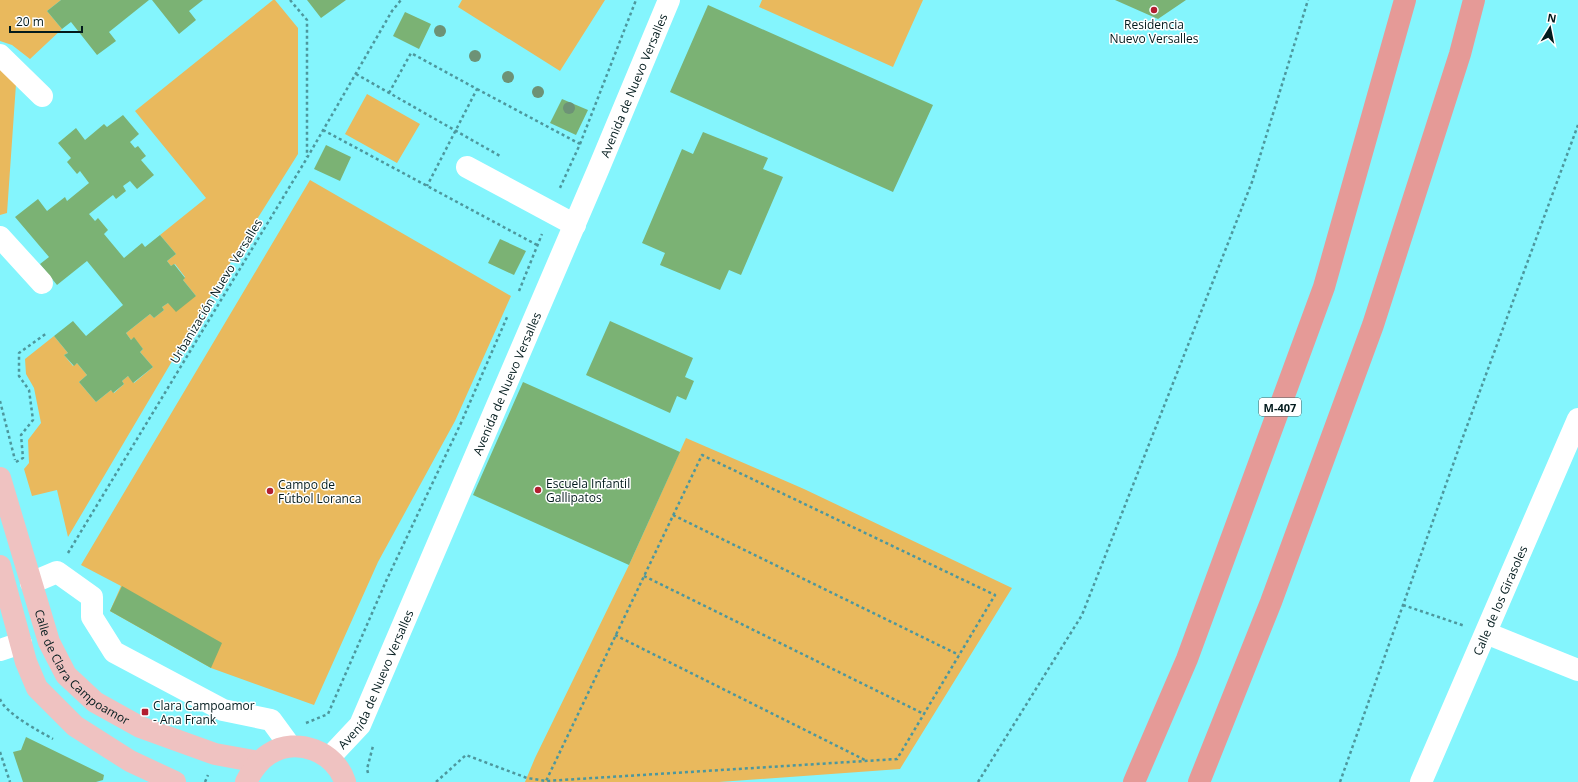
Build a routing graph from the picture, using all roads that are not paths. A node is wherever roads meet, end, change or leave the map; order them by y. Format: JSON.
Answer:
{"nodes":[{"id":1,"x":669,"y":0,"type":"edge"},
{"id":2,"x":1404,"y":0,"type":"edge"},
{"id":3,"x":1474,"y":0,"type":"edge"},
{"id":4,"x":0,"y":55,"type":"edge"},
{"id":5,"x":42,"y":96,"type":"dead end"},
{"id":6,"x":467,"y":167,"type":"dead end"},
{"id":7,"x":574,"y":225,"type":"junction"},
{"id":8,"x":0,"y":237,"type":"edge"},
{"id":9,"x":42,"y":283,"type":"dead end"},
{"id":10,"x":1578,"y":419,"type":"edge"},
{"id":11,"x":9,"y":474,"type":"edge"},
{"id":12,"x":0,"y":566,"type":"edge"},
{"id":13,"x":31,"y":583,"type":"junction"},
{"id":14,"x":1486,"y":633,"type":"junction"},
{"id":15,"x":21,"y":643,"type":"junction"},
{"id":16,"x":0,"y":650,"type":"edge"},
{"id":17,"x":1578,"y":670,"type":"edge"},
{"id":18,"x":290,"y":746,"type":"junction"},
{"id":19,"x":329,"y":758,"type":"junction"},
{"id":20,"x":259,"y":762,"type":"junction"},
{"id":21,"x":176,"y":782,"type":"edge"},
{"id":22,"x":246,"y":782,"type":"edge"},
{"id":23,"x":345,"y":782,"type":"edge"},
{"id":24,"x":1134,"y":782,"type":"edge"},
{"id":25,"x":1199,"y":782,"type":"edge"},
{"id":26,"x":1421,"y":782,"type":"edge"}],
"edges":[{"from":1,"to":7,"type":"street","name":"Avenida de Nuevo Versalles"},
{"from":2,"to":24,"type":"highway","number":"M-407"},
{"from":3,"to":25,"type":"highway"},
{"from":4,"to":5,"type":"street"},
{"from":6,"to":7,"type":"street"},
{"from":7,"to":19,"type":"street","name":"Avenida de Nuevo Versalles"},
{"from":8,"to":9,"type":"street"},
{"from":10,"to":14,"type":"street","name":"Calle de los Girasoles"},
{"from":11,"to":13,"type":"main road","name":"Calle de Clara Campoamor"},
{"from":12,"to":15,"type":"main road"},
{"from":13,"to":18,"type":"street"},
{"from":13,"to":20,"type":"main road","name":"Calle de Clara Campoamor"},
{"from":14,"to":17,"type":"street"},
{"from":14,"to":26,"type":"street","name":"Calle de los Girasoles"},
{"from":15,"to":16,"type":"street"},
{"from":15,"to":21,"type":"main road"},
{"from":18,"to":19,"type":"main road"},
{"from":18,"to":20,"type":"main road"},
{"from":19,"to":23,"type":"main road"},
{"from":20,"to":22,"type":"main road"}]}
